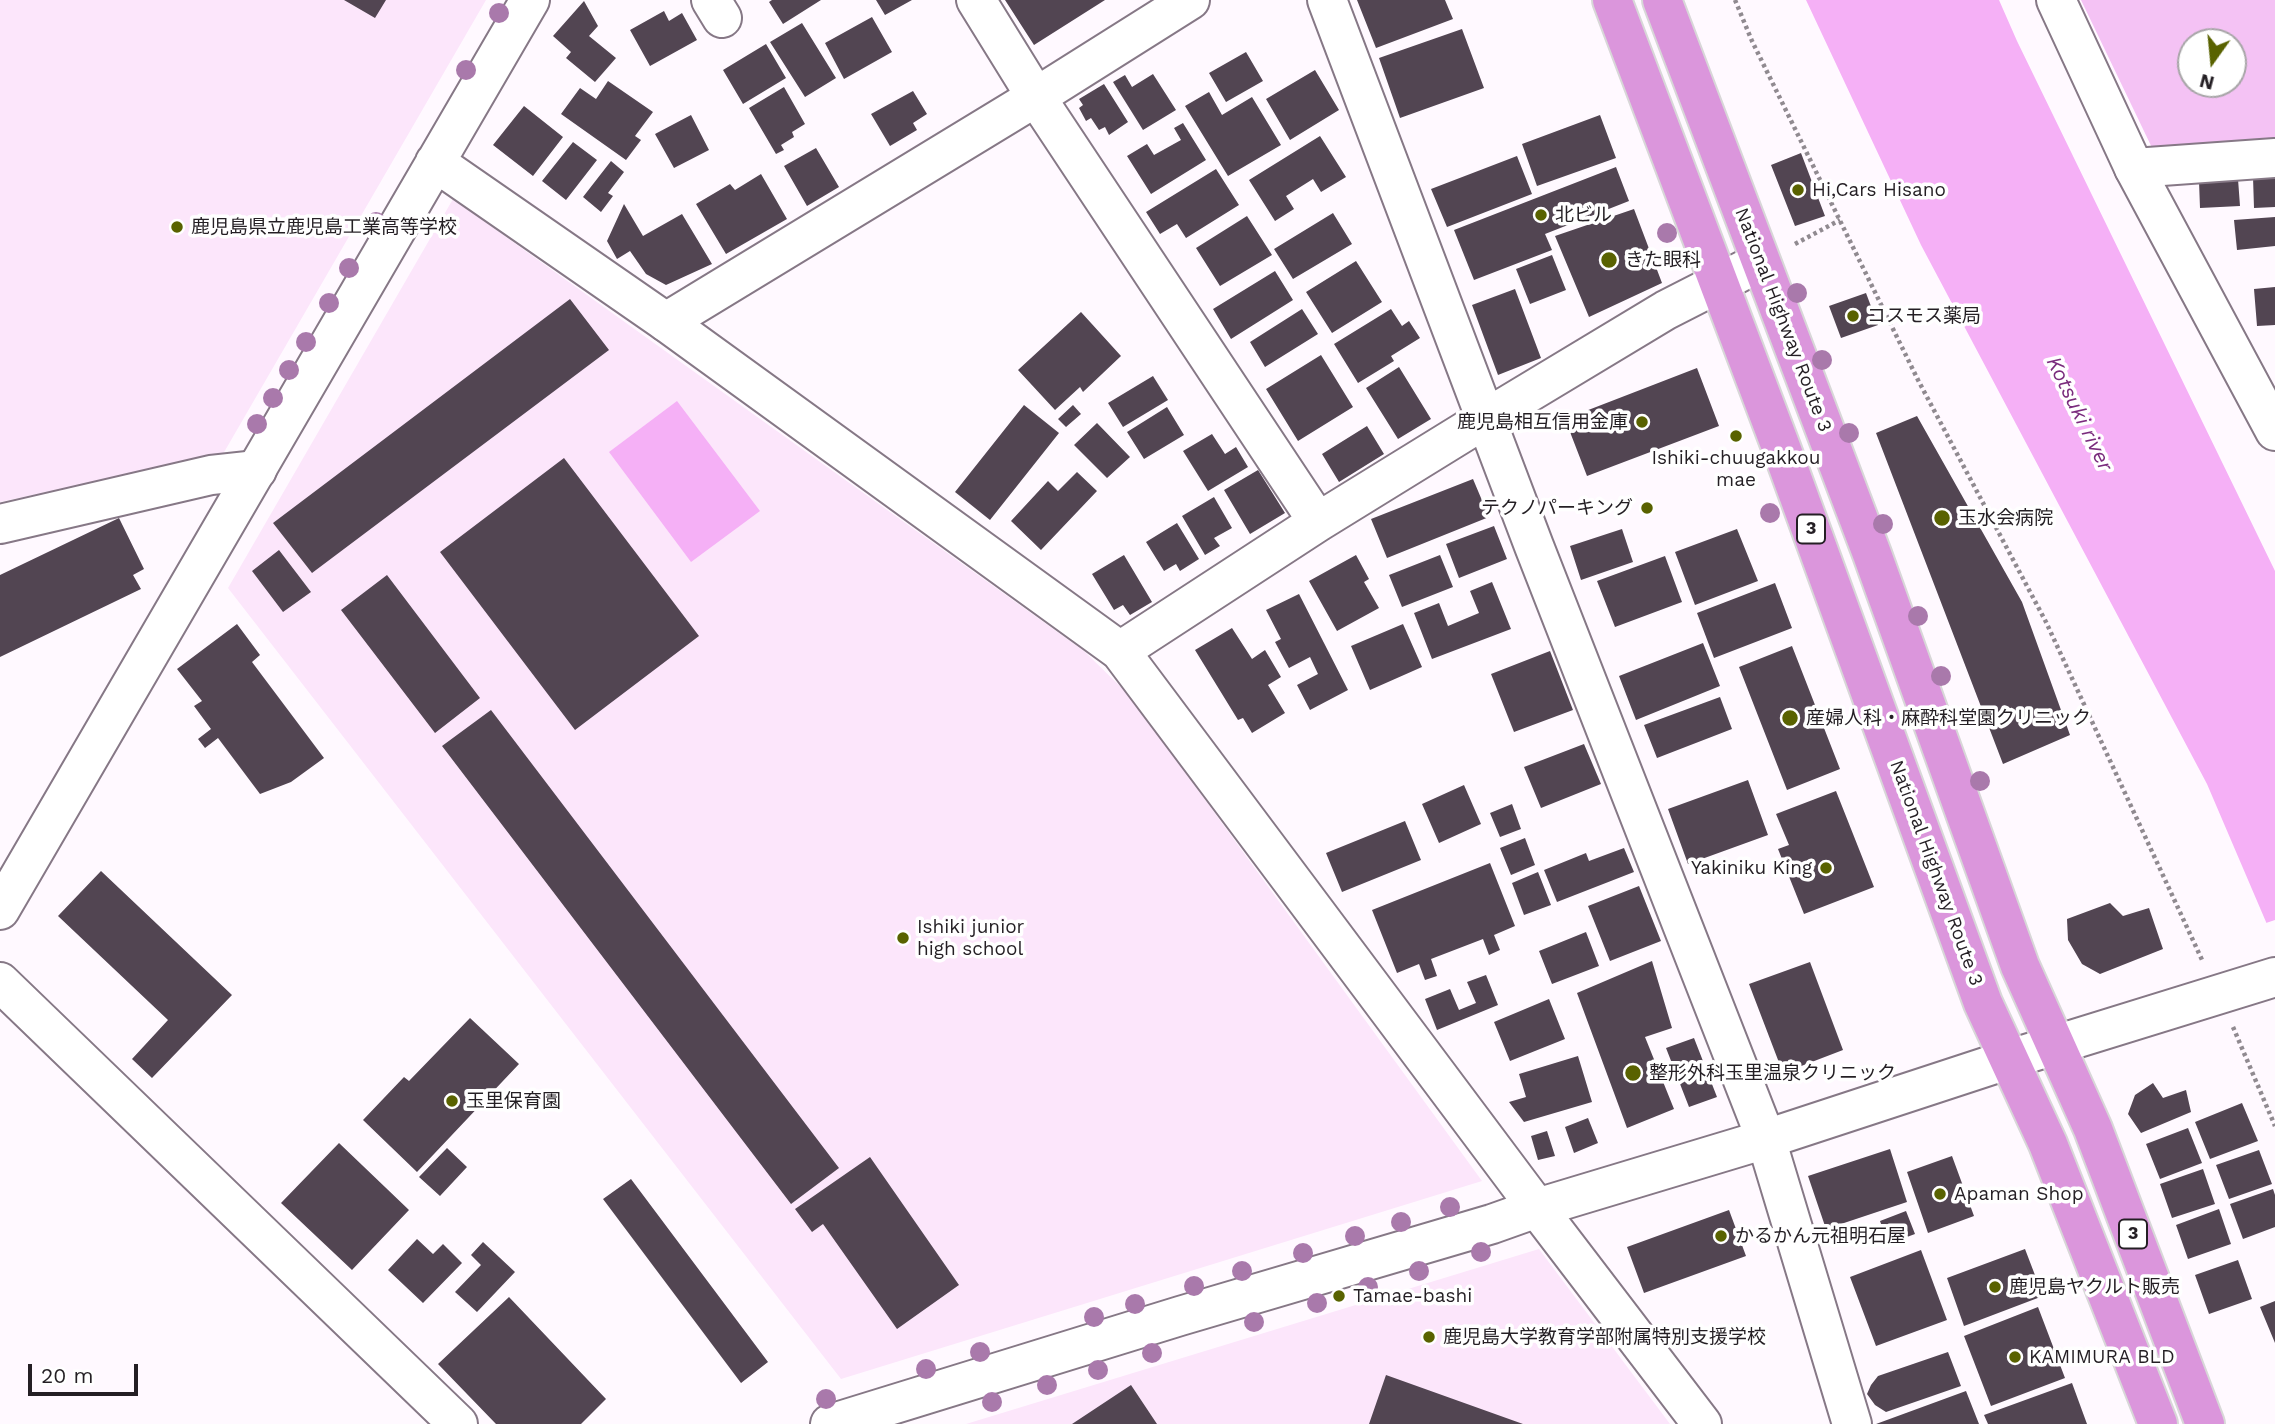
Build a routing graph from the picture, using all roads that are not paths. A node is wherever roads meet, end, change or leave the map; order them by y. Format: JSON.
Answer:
{"nodes":[{"id":1,"x":530,"y":0,"type":"edge"},
{"id":2,"x":976,"y":0,"type":"edge"},
{"id":3,"x":1190,"y":0,"type":"edge"},
{"id":4,"x":1327,"y":0,"type":"edge"},
{"id":5,"x":1612,"y":0,"type":"edge"},
{"id":6,"x":1662,"y":0,"type":"edge"},
{"id":7,"x":2056,"y":0,"type":"edge"},
{"id":8,"x":1036,"y":97,"type":"junction"},
{"id":9,"x":2275,"y":158,"type":"edge"},
{"id":10,"x":435,"y":162,"type":"junction"},
{"id":11,"x":2134,"y":168,"type":"junction"},
{"id":12,"x":1760,"y":262,"type":"junction"},
{"id":13,"x":1718,"y":283,"type":"junction"},
{"id":14,"x":666,"y":322,"type":"junction"},
{"id":15,"x":1485,"y":419,"type":"junction"},
{"id":16,"x":2275,"y":431,"type":"edge"},
{"id":17,"x":257,"y":470,"type":"junction"},
{"id":18,"x":1318,"y":522,"type":"junction"},
{"id":19,"x":0,"y":524,"type":"edge"},
{"id":20,"x":1120,"y":651,"type":"junction"},
{"id":21,"x":0,"y":911,"type":"edge"},
{"id":22,"x":2275,"y":977,"type":"edge"},
{"id":23,"x":0,"y":982,"type":"edge"},
{"id":24,"x":2056,"y":1046,"type":"junction"},
{"id":25,"x":2010,"y":1059,"type":"junction"},
{"id":26,"x":1766,"y":1139,"type":"junction"},
{"id":27,"x":1537,"y":1208,"type":"junction"},
{"id":28,"x":458,"y":1424,"type":"edge"},
{"id":29,"x":831,"y":1424,"type":"edge"},
{"id":30,"x":1702,"y":1424,"type":"edge"},
{"id":31,"x":1852,"y":1424,"type":"edge"},
{"id":32,"x":2158,"y":1424,"type":"edge"},
{"id":33,"x":2205,"y":1424,"type":"edge"}],
"edges":[{"from":1,"to":10,"type":"street"},
{"from":2,"to":8,"type":"street"},
{"from":3,"to":8,"type":"street"},
{"from":4,"to":15,"type":"street"},
{"from":5,"to":13,"type":"highway","name":"National Highway Route 3","number":"3"},
{"from":6,"to":12,"type":"highway","name":"National Highway Route 3","number":"3"},
{"from":7,"to":11,"type":"street"},
{"from":8,"to":14,"type":"street"},
{"from":8,"to":18,"type":"street"},
{"from":9,"to":11,"type":"street"},
{"from":10,"to":14,"type":"street"},
{"from":10,"to":17,"type":"street"},
{"from":11,"to":16,"type":"street"},
{"from":12,"to":13,"type":"street"},
{"from":12,"to":24,"type":"highway","name":"National Highway Route 3","number":"3"},
{"from":13,"to":15,"type":"street"},
{"from":13,"to":25,"type":"highway","name":"National Highway Route 3","number":"3"},
{"from":14,"to":20,"type":"street"},
{"from":15,"to":18,"type":"street"},
{"from":15,"to":26,"type":"street"},
{"from":17,"to":19,"type":"street"},
{"from":17,"to":21,"type":"street"},
{"from":18,"to":20,"type":"street"},
{"from":20,"to":27,"type":"street"},
{"from":22,"to":24,"type":"street"},
{"from":23,"to":28,"type":"street"},
{"from":24,"to":25,"type":"street"},
{"from":24,"to":33,"type":"highway","name":"National Highway Route 3","number":"3"},
{"from":25,"to":26,"type":"street"},
{"from":25,"to":32,"type":"highway","name":"National Highway Route 3","number":"3"},
{"from":26,"to":27,"type":"street"},
{"from":26,"to":31,"type":"street"},
{"from":27,"to":29,"type":"street"},
{"from":27,"to":30,"type":"street"}]}
